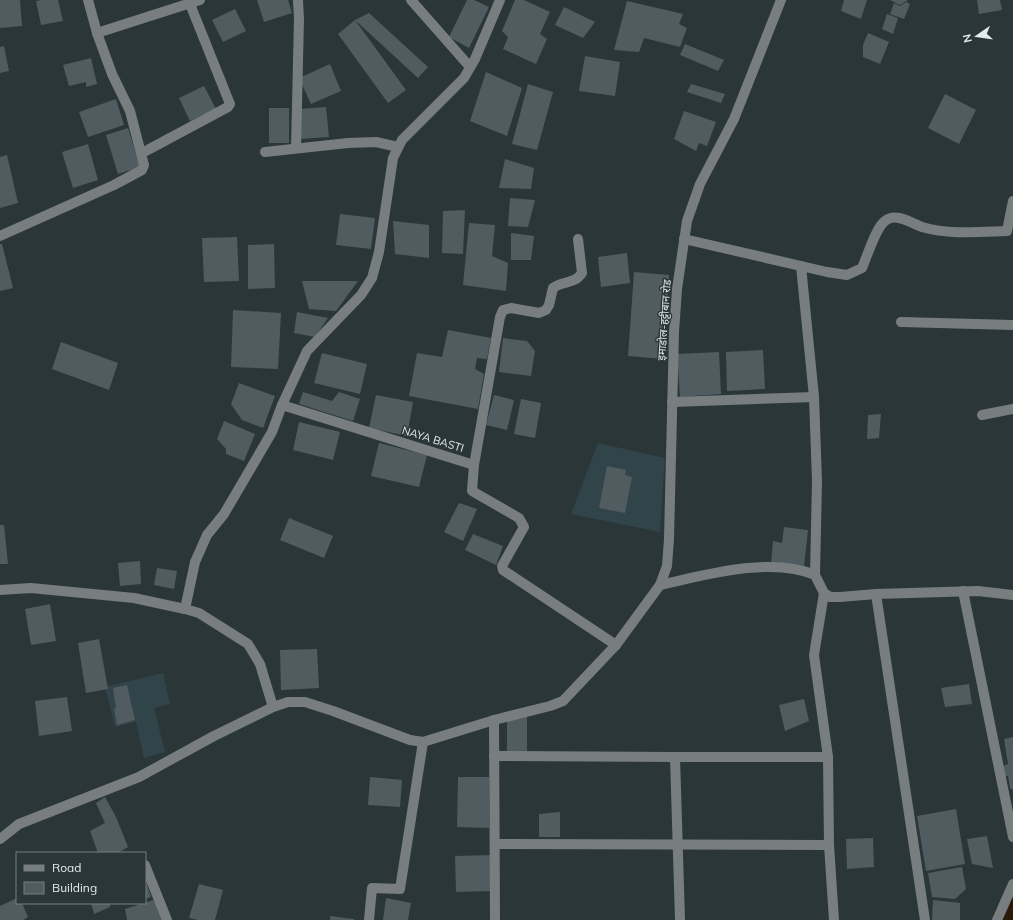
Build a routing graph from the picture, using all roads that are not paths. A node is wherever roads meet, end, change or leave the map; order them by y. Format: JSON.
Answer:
{"nodes":[{"id":1,"x":88,"y":0,"type":"edge"},
{"id":2,"x":200,"y":0,"type":"edge"},
{"id":3,"x":411,"y":0,"type":"edge"},
{"id":4,"x":500,"y":0,"type":"edge"},
{"id":5,"x":782,"y":0,"type":"edge"},
{"id":6,"x":300,"y":1,"type":"edge"},
{"id":7,"x":190,"y":4,"type":"junction"},
{"id":8,"x":97,"y":33,"type":"junction"},
{"id":9,"x":470,"y":67,"type":"junction"},
{"id":10,"x":398,"y":147,"type":"junction"},
{"id":11,"x":296,"y":148,"type":"junction"},
{"id":12,"x":265,"y":152,"type":"dead end"},
{"id":13,"x":142,"y":153,"type":"junction"},
{"id":14,"x":1013,"y":201,"type":"edge"},
{"id":15,"x":1010,"y":231,"type":"edge"},
{"id":16,"x":0,"y":236,"type":"edge"},
{"id":17,"x":578,"y":239,"type":"dead end"},
{"id":18,"x":684,"y":239,"type":"junction"},
{"id":19,"x":801,"y":266,"type":"junction"},
{"id":20,"x":901,"y":322,"type":"dead end"},
{"id":21,"x":1013,"y":325,"type":"edge"},
{"id":22,"x":814,"y":397,"type":"junction"},
{"id":23,"x":672,"y":402,"type":"junction"},
{"id":24,"x":282,"y":405,"type":"junction"},
{"id":25,"x":1013,"y":409,"type":"edge"},
{"id":26,"x":982,"y":415,"type":"dead end"},
{"id":27,"x":474,"y":464,"type":"junction"},
{"id":28,"x":815,"y":575,"type":"junction"},
{"id":29,"x":660,"y":585,"type":"junction"},
{"id":30,"x":0,"y":590,"type":"edge"},
{"id":31,"x":963,"y":591,"type":"junction"},
{"id":32,"x":824,"y":593,"type":"junction"},
{"id":33,"x":876,"y":594,"type":"junction"},
{"id":34,"x":1013,"y":594,"type":"edge"},
{"id":35,"x":185,"y":608,"type":"junction"},
{"id":36,"x":616,"y":646,"type":"junction"},
{"id":37,"x":273,"y":707,"type":"junction"},
{"id":38,"x":494,"y":720,"type":"junction"},
{"id":39,"x":423,"y":742,"type":"junction"},
{"id":40,"x":494,"y":756,"type":"junction"},
{"id":41,"x":675,"y":757,"type":"junction"},
{"id":42,"x":828,"y":757,"type":"junction"},
{"id":43,"x":1013,"y":837,"type":"edge"},
{"id":44,"x":0,"y":839,"type":"edge"},
{"id":45,"x":495,"y":844,"type":"junction"},
{"id":46,"x":678,"y":844,"type":"junction"},
{"id":47,"x":829,"y":845,"type":"junction"},
{"id":48,"x":146,"y":868,"type":"edge"},
{"id":49,"x":1013,"y":884,"type":"edge"},
{"id":50,"x":167,"y":920,"type":"edge"},
{"id":51,"x":369,"y":920,"type":"edge"},
{"id":52,"x":495,"y":920,"type":"edge"},
{"id":53,"x":680,"y":920,"type":"edge"},
{"id":54,"x":834,"y":920,"type":"edge"},
{"id":55,"x":925,"y":920,"type":"edge"},
{"id":56,"x":997,"y":920,"type":"edge"}],
"edges":[{"from":1,"to":8,"type":"street"},
{"from":2,"to":7,"type":"street"},
{"from":3,"to":9,"type":"street"},
{"from":4,"to":9,"type":"street"},
{"from":5,"to":18,"type":"street","name":"इमाडोल-हट्टीबान रोड"},
{"from":6,"to":11,"type":"street"},
{"from":7,"to":8,"type":"street"},
{"from":7,"to":13,"type":"street"},
{"from":8,"to":13,"type":"street"},
{"from":9,"to":10,"type":"street"},
{"from":10,"to":11,"type":"street"},
{"from":10,"to":24,"type":"street"},
{"from":11,"to":12,"type":"street"},
{"from":13,"to":16,"type":"street"},
{"from":14,"to":15,"type":"street"},
{"from":15,"to":19,"type":"street"},
{"from":17,"to":27,"type":"street"},
{"from":18,"to":19,"type":"street"},
{"from":18,"to":23,"type":"street","name":"इमाडोल-हट्टीबान रोड"},
{"from":19,"to":22,"type":"street"},
{"from":20,"to":21,"type":"street"},
{"from":22,"to":23,"type":"street"},
{"from":22,"to":28,"type":"street"},
{"from":23,"to":29,"type":"street","name":"इमाडोल-हट्टीबान रोड"},
{"from":24,"to":27,"type":"street","name":"NAYA BASTI"},
{"from":24,"to":35,"type":"street"},
{"from":25,"to":26,"type":"street"},
{"from":27,"to":36,"type":"street","name":"NAYA BASTI"},
{"from":28,"to":29,"type":"street"},
{"from":28,"to":32,"type":"street"},
{"from":29,"to":36,"type":"street","name":"इमाडोल-हट्टीबान रोड"},
{"from":30,"to":35,"type":"street"},
{"from":31,"to":33,"type":"street"},
{"from":31,"to":34,"type":"street"},
{"from":31,"to":43,"type":"street"},
{"from":32,"to":33,"type":"street"},
{"from":32,"to":42,"type":"street"},
{"from":33,"to":55,"type":"street"},
{"from":35,"to":37,"type":"street"},
{"from":36,"to":38,"type":"street","name":"इमाडोल-हट्टीबान रोड"},
{"from":37,"to":39,"type":"street"},
{"from":37,"to":44,"type":"street"},
{"from":38,"to":39,"type":"street","name":"इमाडोल-हट्टीबान रोड"},
{"from":38,"to":40,"type":"street"},
{"from":39,"to":51,"type":"street"},
{"from":40,"to":41,"type":"street"},
{"from":40,"to":45,"type":"street"},
{"from":41,"to":42,"type":"street"},
{"from":41,"to":46,"type":"street"},
{"from":42,"to":47,"type":"street"},
{"from":45,"to":46,"type":"street"},
{"from":45,"to":52,"type":"street"},
{"from":46,"to":47,"type":"street"},
{"from":46,"to":53,"type":"street"},
{"from":47,"to":54,"type":"street"},
{"from":48,"to":50,"type":"street"},
{"from":49,"to":56,"type":"street"}]}
